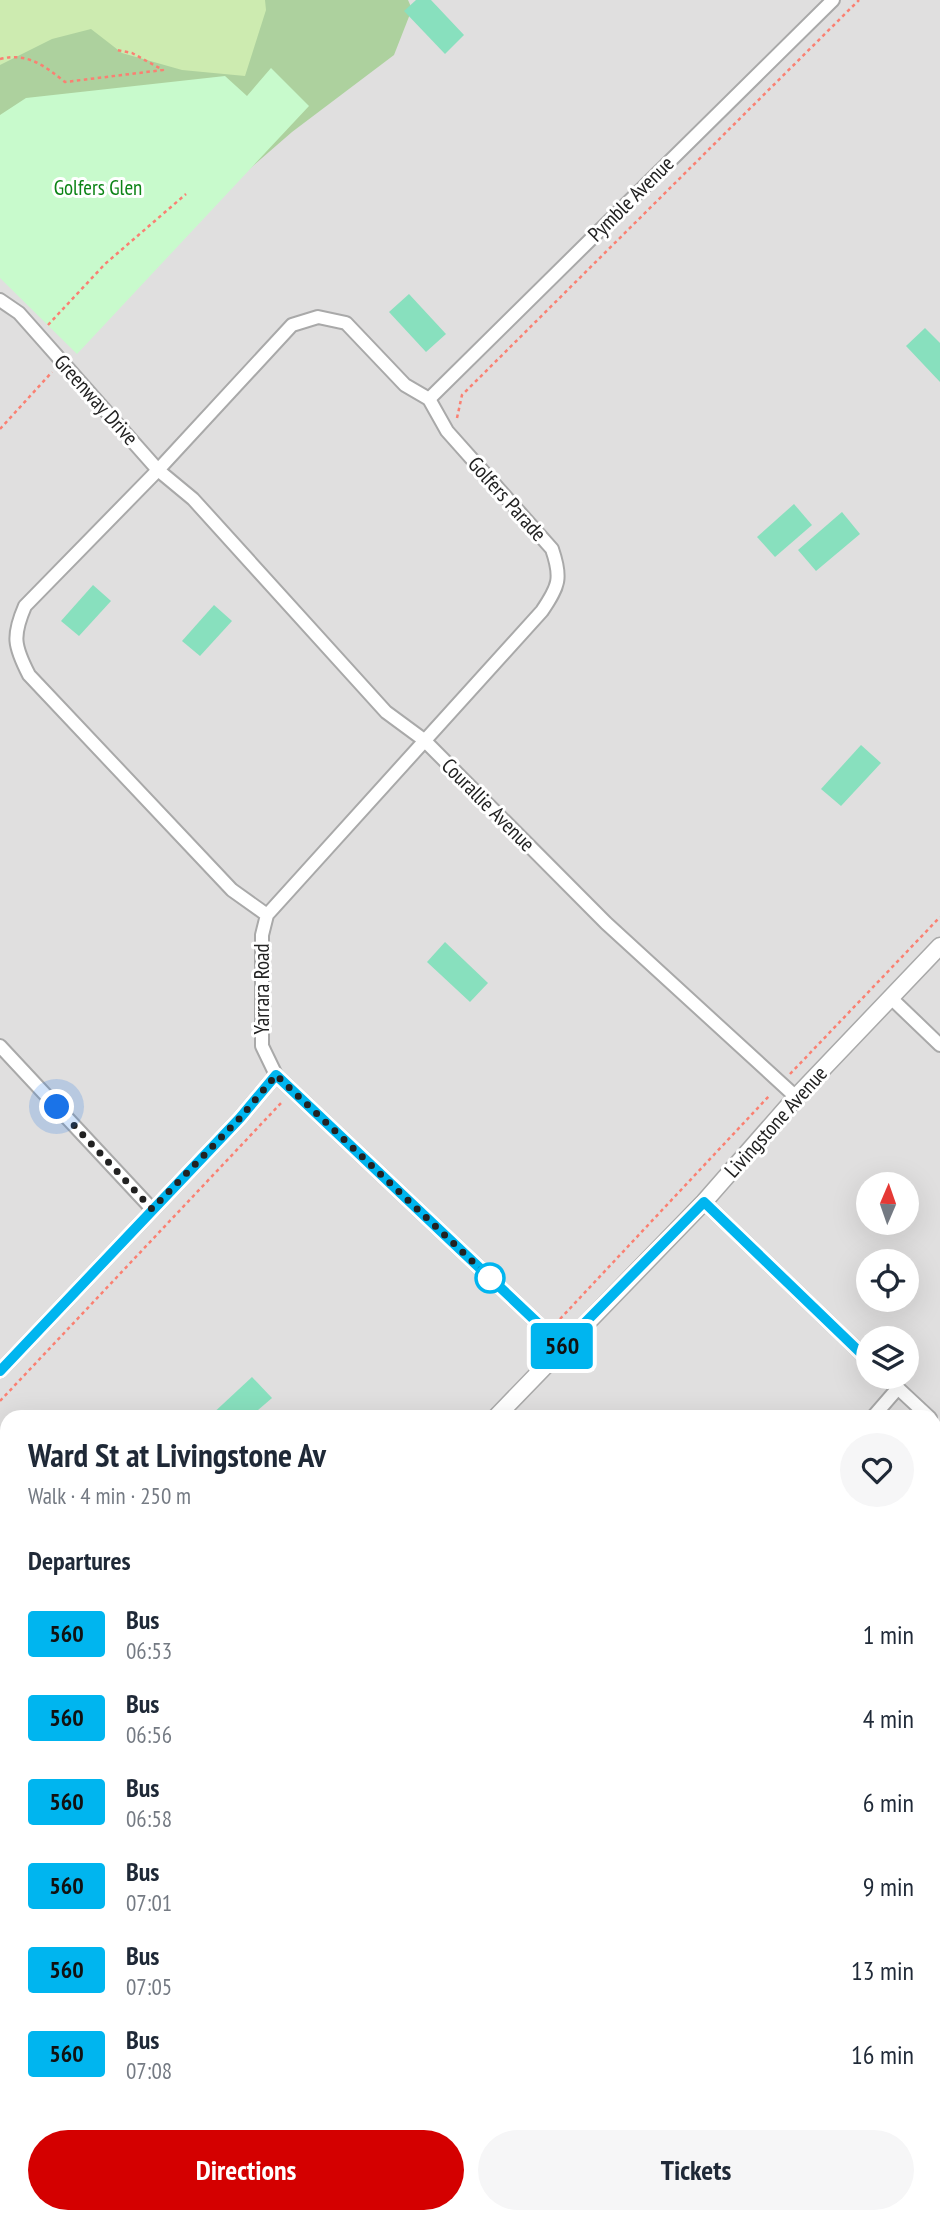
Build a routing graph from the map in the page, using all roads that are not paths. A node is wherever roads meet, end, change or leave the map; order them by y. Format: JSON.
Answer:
{"nodes":[{"id":1,"x":834,"y":0,"type":"edge"},
{"id":2,"x":0,"y":300,"type":"edge"},
{"id":3,"x":429,"y":399,"type":"junction"},
{"id":4,"x":158,"y":470,"type":"junction"},
{"id":5,"x":193,"y":499,"type":"joint"},
{"id":6,"x":424,"y":740,"type":"junction"},
{"id":7,"x":267,"y":915,"type":"junction"},
{"id":8,"x":940,"y":946,"type":"edge"},
{"id":9,"x":891,"y":998,"type":"junction"},
{"id":10,"x":940,"y":1045,"type":"edge"},
{"id":11,"x":0,"y":1046,"type":"edge"},
{"id":12,"x":276,"y":1075,"type":"junction"},
{"id":13,"x":796,"y":1097,"type":"junction"},
{"id":14,"x":704,"y":1202,"type":"junction"},
{"id":15,"x":152,"y":1209,"type":"junction"},
{"id":16,"x":562,"y":1346,"type":"junction"},
{"id":17,"x":856,"y":1348,"type":"edge"},
{"id":18,"x":0,"y":1371,"type":"edge"},
{"id":19,"x":897,"y":1389,"type":"edge"},
{"id":20,"x":899,"y":1389,"type":"edge"},
{"id":21,"x":502,"y":1410,"type":"edge"},
{"id":22,"x":879,"y":1410,"type":"edge"},
{"id":23,"x":921,"y":1410,"type":"edge"}],
"edges":[{"from":1,"to":3,"type":"street","name":"Pymble Avenue"},
{"from":2,"to":4,"type":"street","name":"Greenway Drive"},
{"from":3,"to":4,"type":"street","name":"Golfers Parade"},
{"from":3,"to":6,"type":"street","name":"Golfers Parade"},
{"from":4,"to":5,"type":"street","name":"Greenway Drive"},
{"from":4,"to":7,"type":"street","name":"Golfers Parade"},
{"from":5,"to":6,"type":"street","name":"Courallie Avenue"},
{"from":6,"to":7,"type":"street","name":"Golfers Parade"},
{"from":6,"to":13,"type":"street","name":"Courallie Avenue"},
{"from":7,"to":12,"type":"street","name":"Yarrara Road"},
{"from":8,"to":9,"type":"street","name":"Livingstone Avenue"},
{"from":9,"to":10,"type":"street"},
{"from":9,"to":13,"type":"street","name":"Livingstone Avenue"},
{"from":11,"to":15,"type":"street"},
{"from":12,"to":15,"type":"street"},
{"from":12,"to":16,"type":"street"},
{"from":13,"to":14,"type":"street","name":"Livingstone Avenue"},
{"from":14,"to":16,"type":"street","name":"Livingstone Avenue"},
{"from":14,"to":17,"type":"street"},
{"from":15,"to":18,"type":"street"},
{"from":16,"to":21,"type":"street","name":"Livingstone Avenue"},
{"from":19,"to":22,"type":"street"},
{"from":20,"to":23,"type":"street"}]}
